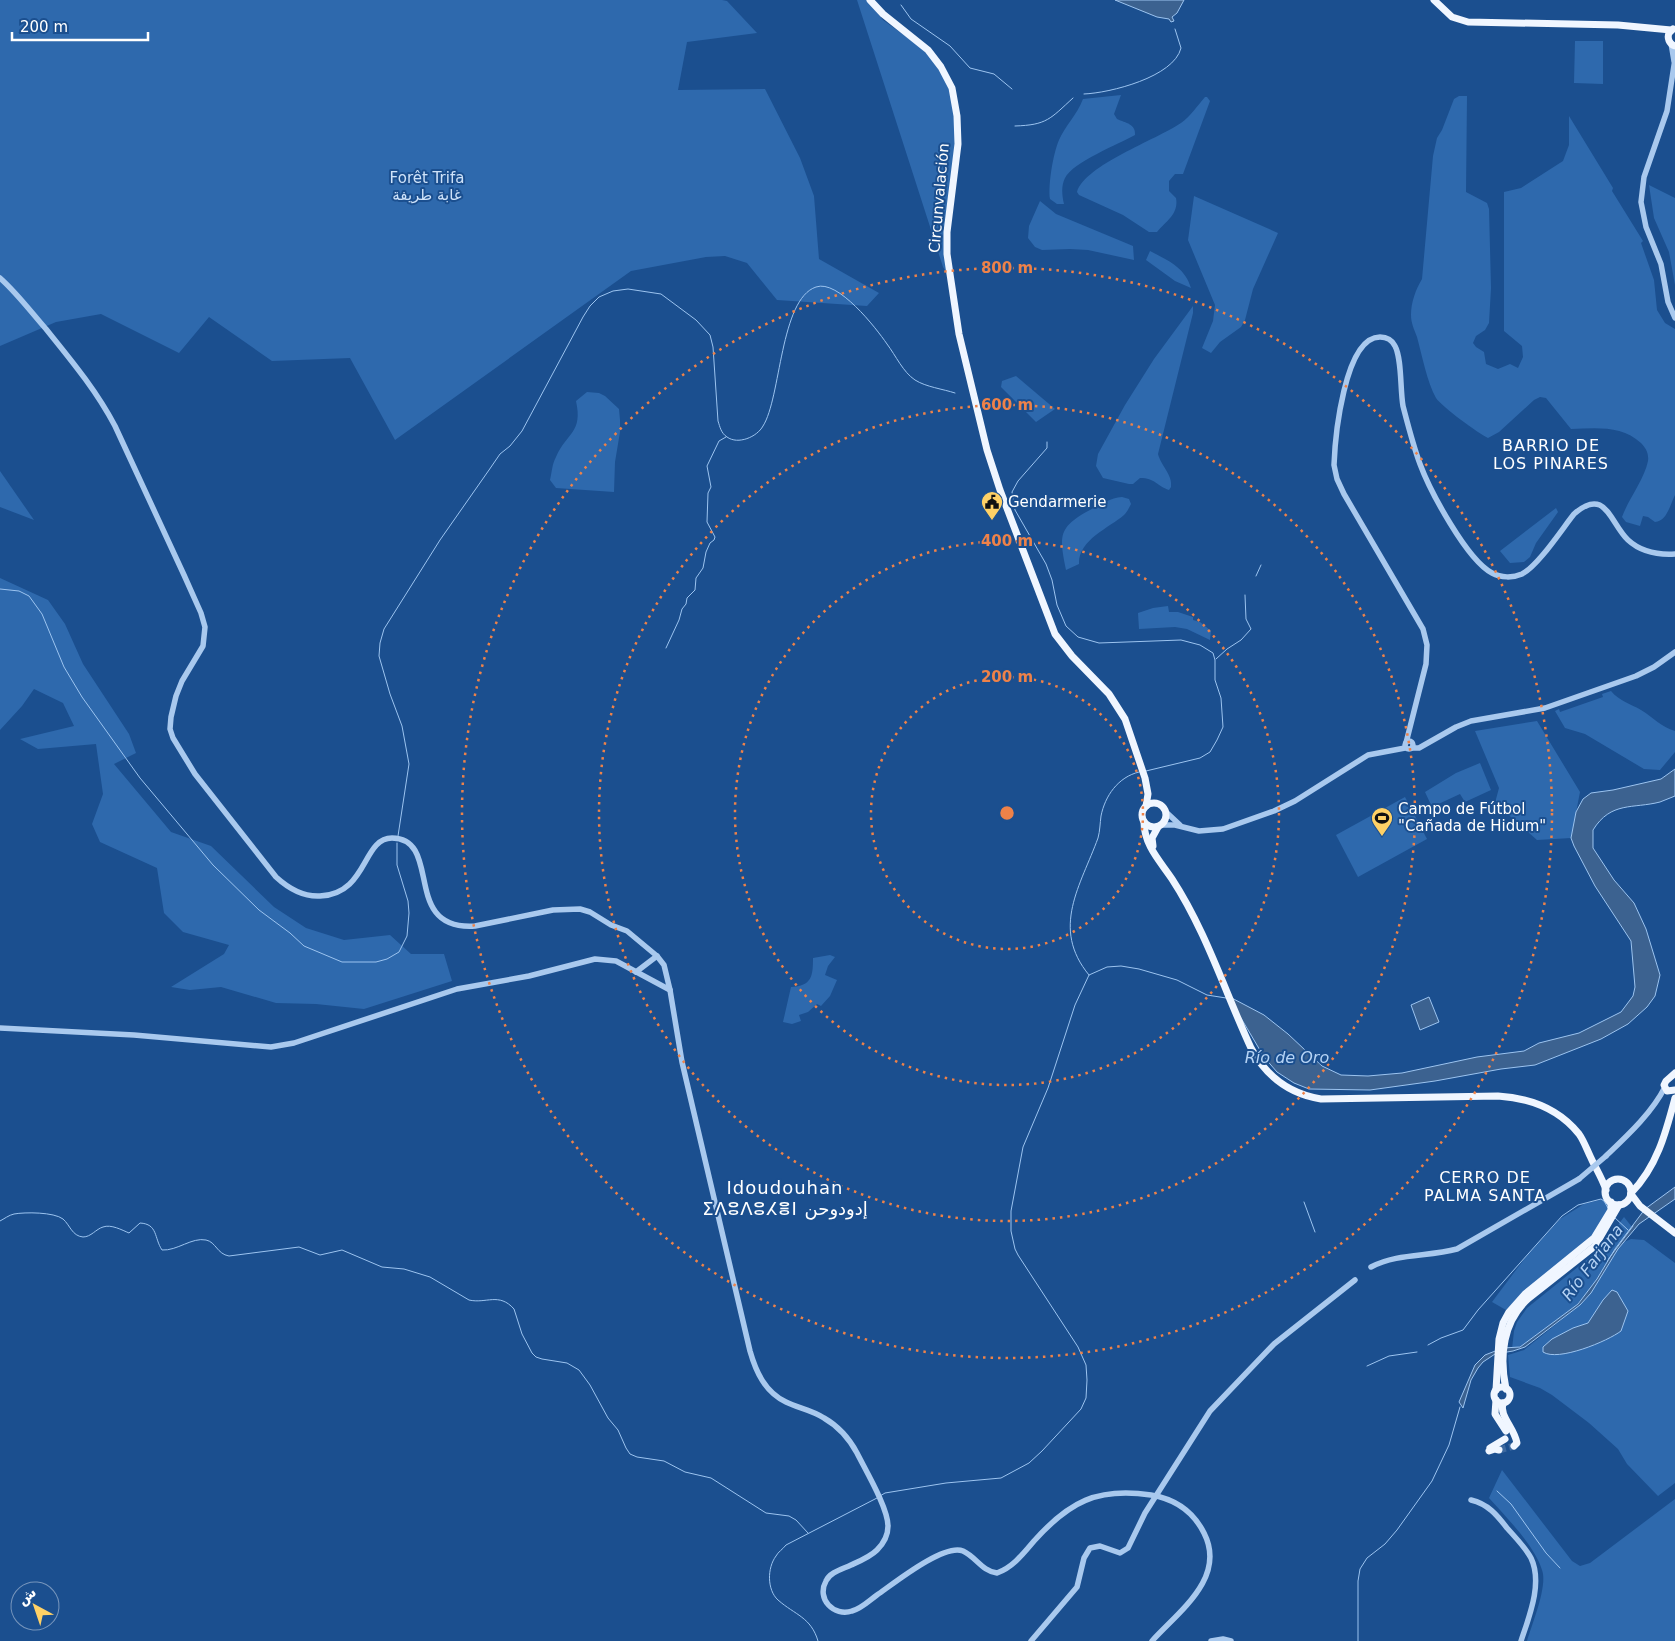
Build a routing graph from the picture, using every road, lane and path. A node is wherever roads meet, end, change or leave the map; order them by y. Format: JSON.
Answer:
{"nodes":[{"id":1,"x":870,"y":0,"type":"edge"},
{"id":2,"x":1434,"y":0,"type":"edge"},
{"id":3,"x":1653,"y":29,"type":"junction"},
{"id":4,"x":1674,"y":29,"type":"edge"},
{"id":5,"x":1671,"y":43,"type":"edge"},
{"id":6,"x":1675,"y":60,"type":"edge"},
{"id":7,"x":0,"y":278,"type":"edge"},
{"id":8,"x":1674,"y":314,"type":"edge"},
{"id":9,"x":1675,"y":554,"type":"edge"},
{"id":10,"x":1675,"y":652,"type":"edge"},
{"id":11,"x":1410,"y":745,"type":"junction"},
{"id":12,"x":1149,"y":789,"type":"junction"},
{"id":13,"x":1161,"y":805,"type":"junction"},
{"id":14,"x":1146,"y":806,"type":"junction"},
{"id":15,"x":1166,"y":812,"type":"junction"},
{"id":16,"x":1144,"y":822,"type":"junction"},
{"id":17,"x":1160,"y":826,"type":"junction"},
{"id":18,"x":1184,"y":827,"type":"junction"},
{"id":19,"x":1158,"y":858,"type":"junction"},
{"id":20,"x":657,"y":956,"type":"junction"},
{"id":21,"x":636,"y":972,"type":"junction"},
{"id":22,"x":670,"y":990,"type":"junction"},
{"id":23,"x":0,"y":1028,"type":"edge"},
{"id":24,"x":1675,"y":1073,"type":"edge"},
{"id":25,"x":1670,"y":1086,"type":"edge"},
{"id":26,"x":1675,"y":1098,"type":"edge"},
{"id":27,"x":1672,"y":1108,"type":"junction"},
{"id":28,"x":1600,"y":1176,"type":"junction"},
{"id":29,"x":1612,"y":1181,"type":"junction"},
{"id":30,"x":1640,"y":1182,"type":"junction"},
{"id":31,"x":1628,"y":1184,"type":"junction"},
{"id":32,"x":1606,"y":1190,"type":"junction"},
{"id":33,"x":1631,"y":1194,"type":"junction"},
{"id":34,"x":1611,"y":1202,"type":"junction"},
{"id":35,"x":1622,"y":1204,"type":"junction"},
{"id":36,"x":1640,"y":1206,"type":"junction"},
{"id":37,"x":1612,"y":1214,"type":"junction"},
{"id":38,"x":1675,"y":1233,"type":"edge"},
{"id":39,"x":1371,"y":1268,"type":"dead end"},
{"id":40,"x":1354,"y":1280,"type":"dead end"},
{"id":41,"x":1501,"y":1356,"type":"junction"},
{"id":42,"x":1506,"y":1389,"type":"junction"},
{"id":43,"x":1496,"y":1390,"type":"junction"},
{"id":44,"x":1500,"y":1402,"type":"junction"},
{"id":45,"x":1507,"y":1432,"type":"junction"},
{"id":46,"x":1514,"y":1446,"type":"dead end"},
{"id":47,"x":1499,"y":1450,"type":"dead end"},
{"id":48,"x":1155,"y":1496,"type":"junction"},
{"id":49,"x":1471,"y":1500,"type":"dead end"},
{"id":50,"x":1031,"y":1641,"type":"edge"},
{"id":51,"x":1152,"y":1641,"type":"edge"},
{"id":52,"x":1210,"y":1641,"type":"edge"},
{"id":53,"x":1231,"y":1641,"type":"edge"},
{"id":54,"x":1521,"y":1641,"type":"edge"}],
"edges":[{"from":1,"to":12,"type":"main road","name":"Circunvalación"},
{"from":2,"to":3,"type":"main road"},
{"from":3,"to":4,"type":"main road"},
{"from":3,"to":5,"type":"main road"},
{"from":4,"to":5,"type":"main road"},
{"from":5,"to":6,"type":"street"},
{"from":6,"to":8,"type":"street"},
{"from":7,"to":20,"type":"street"},
{"from":9,"to":11,"type":"street"},
{"from":10,"to":11,"type":"street"},
{"from":11,"to":18,"type":"street"},
{"from":12,"to":13,"type":"main road"},
{"from":12,"to":14,"type":"main road"},
{"from":13,"to":14,"type":"main road"},
{"from":13,"to":15,"type":"main road"},
{"from":14,"to":16,"type":"main road"},
{"from":15,"to":17,"type":"main road"},
{"from":15,"to":18,"type":"street"},
{"from":16,"to":17,"type":"main road"},
{"from":16,"to":19,"type":"main road"},
{"from":17,"to":18,"type":"street"},
{"from":17,"to":19,"type":"main road"},
{"from":19,"to":28,"type":"main road"},
{"from":20,"to":21,"type":"street"},
{"from":20,"to":22,"type":"street"},
{"from":21,"to":22,"type":"street"},
{"from":21,"to":23,"type":"street"},
{"from":22,"to":48,"type":"street"},
{"from":24,"to":25,"type":"main road"},
{"from":25,"to":27,"type":"main road"},
{"from":25,"to":39,"type":"street","bridge":true},
{"from":26,"to":27,"type":"main road"},
{"from":27,"to":30,"type":"main road"},
{"from":28,"to":29,"type":"main road"},
{"from":28,"to":32,"type":"main road"},
{"from":29,"to":31,"type":"main road"},
{"from":29,"to":32,"type":"main road"},
{"from":30,"to":31,"type":"main road"},
{"from":30,"to":33,"type":"main road"},
{"from":31,"to":33,"type":"main road"},
{"from":32,"to":34,"type":"main road"},
{"from":33,"to":35,"type":"main road"},
{"from":33,"to":36,"type":"main road"},
{"from":34,"to":35,"type":"main road"},
{"from":34,"to":37,"type":"main road"},
{"from":35,"to":36,"type":"main road"},
{"from":35,"to":37,"type":"main road"},
{"from":36,"to":38,"type":"main road"},
{"from":37,"to":41,"type":"main road"},
{"from":40,"to":48,"type":"street"},
{"from":41,"to":42,"type":"main road"},
{"from":41,"to":43,"type":"main road"},
{"from":42,"to":43,"type":"main road"},
{"from":42,"to":44,"type":"main road"},
{"from":43,"to":44,"type":"main road"},
{"from":44,"to":45,"type":"main road"},
{"from":45,"to":46,"type":"main road"},
{"from":45,"to":47,"type":"main road"},
{"from":48,"to":50,"type":"street"},
{"from":48,"to":51,"type":"street"},
{"from":49,"to":54,"type":"street"},
{"from":52,"to":53,"type":"street"}]}
